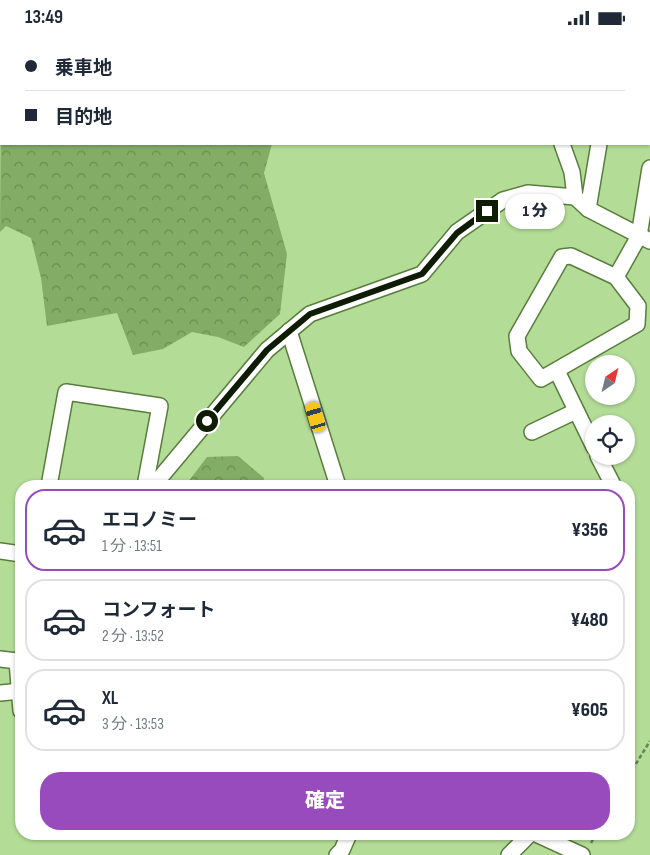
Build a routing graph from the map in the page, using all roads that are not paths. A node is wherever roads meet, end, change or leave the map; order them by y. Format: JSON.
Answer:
{"nodes":[{"id":1,"x":562,"y":145,"type":"edge"},
{"id":2,"x":599,"y":145,"type":"edge"},
{"id":3,"x":650,"y":168,"type":"edge"},
{"id":4,"x":575,"y":197,"type":"junction"},
{"id":5,"x":588,"y":209,"type":"junction"},
{"id":6,"x":644,"y":238,"type":"edge"},
{"id":7,"x":616,"y":277,"type":"junction"},
{"id":8,"x":290,"y":331,"type":"junction"},
{"id":9,"x":557,"y":371,"type":"junction"},
{"id":10,"x":576,"y":411,"type":"junction"},
{"id":11,"x":585,"y":429,"type":"edge"},
{"id":12,"x":532,"y":432,"type":"dead end"},
{"id":13,"x":603,"y":465,"type":"edge"},
{"id":14,"x":50,"y":480,"type":"edge"},
{"id":15,"x":146,"y":480,"type":"edge"},
{"id":16,"x":159,"y":480,"type":"edge"},
{"id":17,"x":336,"y":480,"type":"edge"},
{"id":18,"x":610,"y":480,"type":"edge"},
{"id":19,"x":0,"y":551,"type":"edge"},
{"id":20,"x":15,"y":553,"type":"edge"},
{"id":21,"x":0,"y":659,"type":"edge"},
{"id":22,"x":15,"y":661,"type":"edge"},
{"id":23,"x":15,"y":692,"type":"edge"},
{"id":24,"x":0,"y":693,"type":"edge"},
{"id":25,"x":346,"y":840,"type":"edge"},
{"id":26,"x":524,"y":840,"type":"edge"},
{"id":27,"x":552,"y":840,"type":"edge"},
{"id":28,"x":585,"y":852,"type":"edge"},
{"id":29,"x":338,"y":855,"type":"edge"},
{"id":30,"x":509,"y":855,"type":"edge"}],
"edges":[{"from":1,"to":4,"type":"street"},
{"from":2,"to":5,"type":"street"},
{"from":3,"to":6,"type":"street"},
{"from":4,"to":5,"type":"street"},
{"from":4,"to":8,"type":"street"},
{"from":5,"to":6,"type":"street"},
{"from":6,"to":7,"type":"street"},
{"from":7,"to":9,"type":"street"},
{"from":7,"to":9,"type":"street"},
{"from":8,"to":16,"type":"street"},
{"from":8,"to":17,"type":"street"},
{"from":9,"to":10,"type":"street"},
{"from":10,"to":11,"type":"street"},
{"from":10,"to":12,"type":"street"},
{"from":13,"to":18,"type":"street"},
{"from":14,"to":15,"type":"street"},
{"from":19,"to":20,"type":"street"},
{"from":21,"to":22,"type":"street"},
{"from":23,"to":24,"type":"street"},
{"from":25,"to":29,"type":"street"},
{"from":26,"to":30,"type":"street"},
{"from":27,"to":28,"type":"street"}]}
